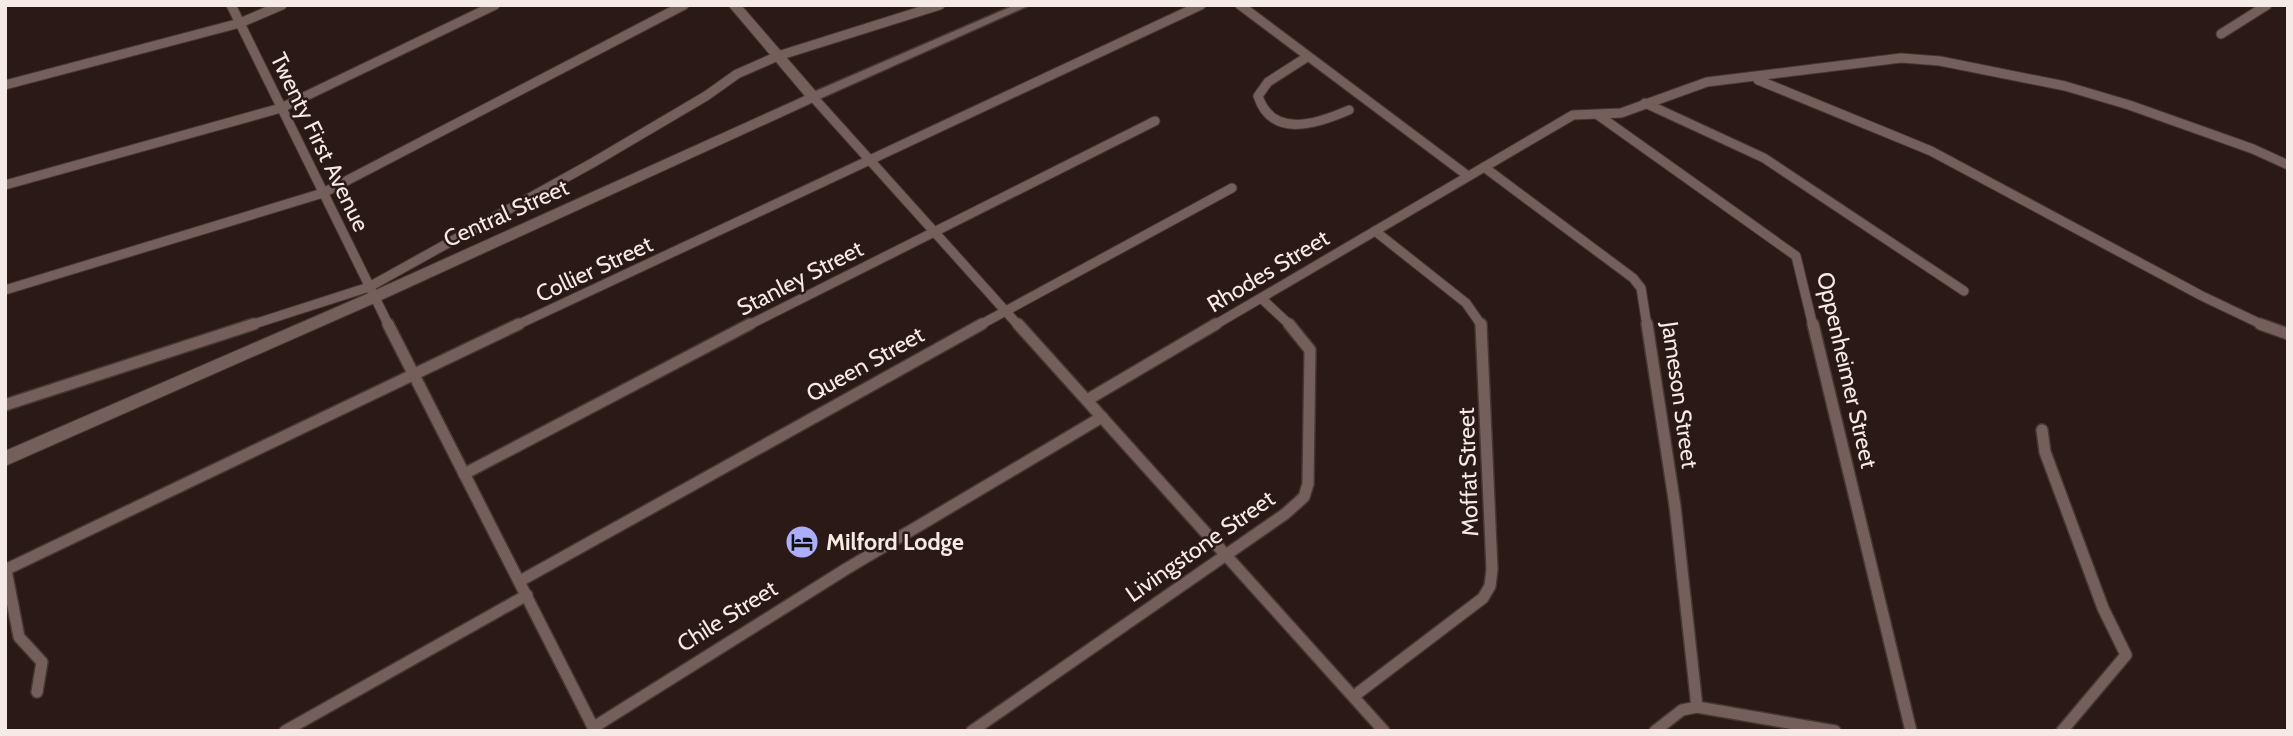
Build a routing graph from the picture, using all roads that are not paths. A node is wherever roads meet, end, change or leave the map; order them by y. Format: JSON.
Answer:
{"nodes":[{"id":1,"x":231,"y":5,"type":"edge"},
{"id":2,"x":282,"y":5,"type":"edge"},
{"id":3,"x":495,"y":5,"type":"edge"},
{"id":4,"x":684,"y":5,"type":"edge"},
{"id":5,"x":734,"y":5,"type":"edge"},
{"id":6,"x":940,"y":5,"type":"edge"},
{"id":7,"x":1025,"y":5,"type":"edge"},
{"id":8,"x":1201,"y":5,"type":"edge"},
{"id":9,"x":1240,"y":5,"type":"edge"},
{"id":10,"x":2267,"y":5,"type":"edge"},
{"id":11,"x":240,"y":23,"type":"junction"},
{"id":12,"x":2221,"y":34,"type":"dead end"},
{"id":13,"x":778,"y":56,"type":"junction"},
{"id":14,"x":1307,"y":57,"type":"junction"},
{"id":15,"x":1737,"y":78,"type":"junction"},
{"id":16,"x":5,"y":85,"type":"edge"},
{"id":17,"x":813,"y":97,"type":"junction"},
{"id":18,"x":1645,"y":103,"type":"junction"},
{"id":19,"x":281,"y":108,"type":"junction"},
{"id":20,"x":1349,"y":110,"type":"dead end"},
{"id":21,"x":1598,"y":114,"type":"junction"},
{"id":22,"x":1155,"y":121,"type":"dead end"},
{"id":23,"x":869,"y":159,"type":"junction"},
{"id":24,"x":2288,"y":165,"type":"edge"},
{"id":25,"x":1484,"y":167,"type":"junction"},
{"id":26,"x":1468,"y":176,"type":"junction"},
{"id":27,"x":5,"y":185,"type":"edge"},
{"id":28,"x":1232,"y":188,"type":"dead end"},
{"id":29,"x":323,"y":193,"type":"junction"},
{"id":30,"x":1375,"y":231,"type":"junction"},
{"id":31,"x":934,"y":232,"type":"junction"},
{"id":32,"x":5,"y":290,"type":"edge"},
{"id":33,"x":1964,"y":291,"type":"dead end"},
{"id":34,"x":372,"y":292,"type":"junction"},
{"id":35,"x":1261,"y":298,"type":"junction"},
{"id":36,"x":1004,"y":312,"type":"junction"},
{"id":37,"x":2288,"y":334,"type":"edge"},
{"id":38,"x":415,"y":376,"type":"junction"},
{"id":39,"x":1087,"y":400,"type":"junction"},
{"id":40,"x":5,"y":405,"type":"edge"},
{"id":41,"x":1102,"y":417,"type":"junction"},
{"id":42,"x":2042,"y":430,"type":"dead end"},
{"id":43,"x":5,"y":459,"type":"edge"},
{"id":44,"x":464,"y":474,"type":"junction"},
{"id":45,"x":1224,"y":554,"type":"junction"},
{"id":46,"x":6,"y":570,"type":"edge"},
{"id":47,"x":520,"y":581,"type":"junction"},
{"id":48,"x":527,"y":595,"type":"junction"},
{"id":49,"x":37,"y":692,"type":"dead end"},
{"id":50,"x":1354,"y":696,"type":"junction"},
{"id":51,"x":1697,"y":707,"type":"junction"},
{"id":52,"x":594,"y":729,"type":"edge"},
{"id":53,"x":285,"y":731,"type":"edge"},
{"id":54,"x":972,"y":731,"type":"edge"},
{"id":55,"x":1384,"y":731,"type":"edge"},
{"id":56,"x":1656,"y":731,"type":"edge"},
{"id":57,"x":1835,"y":731,"type":"edge"},
{"id":58,"x":1911,"y":731,"type":"edge"},
{"id":59,"x":2062,"y":731,"type":"edge"}],
"edges":[{"from":1,"to":11,"type":"street","name":"Twenty First Avenue"},
{"from":2,"to":11,"type":"street"},
{"from":3,"to":19,"type":"street"},
{"from":4,"to":29,"type":"street"},
{"from":5,"to":13,"type":"main road"},
{"from":6,"to":13,"type":"street"},
{"from":7,"to":17,"type":"street","name":"Central Street"},
{"from":8,"to":23,"type":"street","name":"Collier Street"},
{"from":9,"to":14,"type":"street"},
{"from":10,"to":12,"type":"street"},
{"from":11,"to":16,"type":"street"},
{"from":11,"to":19,"type":"street","name":"Twenty First Avenue"},
{"from":13,"to":17,"type":"main road"},
{"from":13,"to":34,"type":"street"},
{"from":14,"to":20,"type":"street"},
{"from":14,"to":26,"type":"street"},
{"from":15,"to":18,"type":"street","name":"Rhodes Street"},
{"from":15,"to":24,"type":"street","name":"Rhodes Street"},
{"from":15,"to":37,"type":"street"},
{"from":17,"to":23,"type":"street"},
{"from":17,"to":34,"type":"main road","name":"Central Street"},
{"from":18,"to":21,"type":"street","name":"Rhodes Street"},
{"from":18,"to":33,"type":"street"},
{"from":19,"to":27,"type":"street"},
{"from":19,"to":29,"type":"street","name":"Twenty First Avenue"},
{"from":21,"to":25,"type":"street","name":"Rhodes Street"},
{"from":21,"to":58,"type":"street","name":"Oppenheimer Street"},
{"from":22,"to":31,"type":"street","name":"Stanley Street"},
{"from":23,"to":31,"type":"street"},
{"from":23,"to":38,"type":"street","name":"Collier Street"},
{"from":25,"to":26,"type":"street","name":"Rhodes Street"},
{"from":25,"to":51,"type":"street","name":"Jameson Street"},
{"from":26,"to":30,"type":"street","name":"Rhodes Street"},
{"from":28,"to":36,"type":"street","name":"Queen Street"},
{"from":29,"to":32,"type":"street"},
{"from":29,"to":34,"type":"street","name":"Twenty First Avenue"},
{"from":30,"to":35,"type":"street","name":"Rhodes Street"},
{"from":30,"to":50,"type":"street","name":"Moffat Street"},
{"from":31,"to":36,"type":"street"},
{"from":31,"to":44,"type":"street","name":"Stanley Street"},
{"from":34,"to":38,"type":"street","name":"Twenty First Avenue"},
{"from":34,"to":40,"type":"street"},
{"from":34,"to":43,"type":"main road","name":"Central Street"},
{"from":35,"to":39,"type":"street","name":"Rhodes Street"},
{"from":35,"to":45,"type":"street","name":"Livingstone Street"},
{"from":36,"to":39,"type":"street"},
{"from":36,"to":47,"type":"street","name":"Queen Street"},
{"from":38,"to":44,"type":"street","name":"Twenty First Avenue"},
{"from":38,"to":46,"type":"street","name":"Collier Street"},
{"from":39,"to":41,"type":"street"},
{"from":41,"to":45,"type":"street"},
{"from":41,"to":52,"type":"street","name":"Chile Street"},
{"from":42,"to":59,"type":"street"},
{"from":44,"to":47,"type":"street","name":"Twenty First Avenue"},
{"from":45,"to":50,"type":"street"},
{"from":45,"to":54,"type":"street","name":"Livingstone Street"},
{"from":46,"to":49,"type":"street"},
{"from":47,"to":48,"type":"street","name":"Twenty First Avenue"},
{"from":48,"to":52,"type":"street","name":"Twenty First Avenue"},
{"from":48,"to":53,"type":"street"},
{"from":50,"to":55,"type":"street"},
{"from":51,"to":56,"type":"street"},
{"from":51,"to":57,"type":"street"}]}
